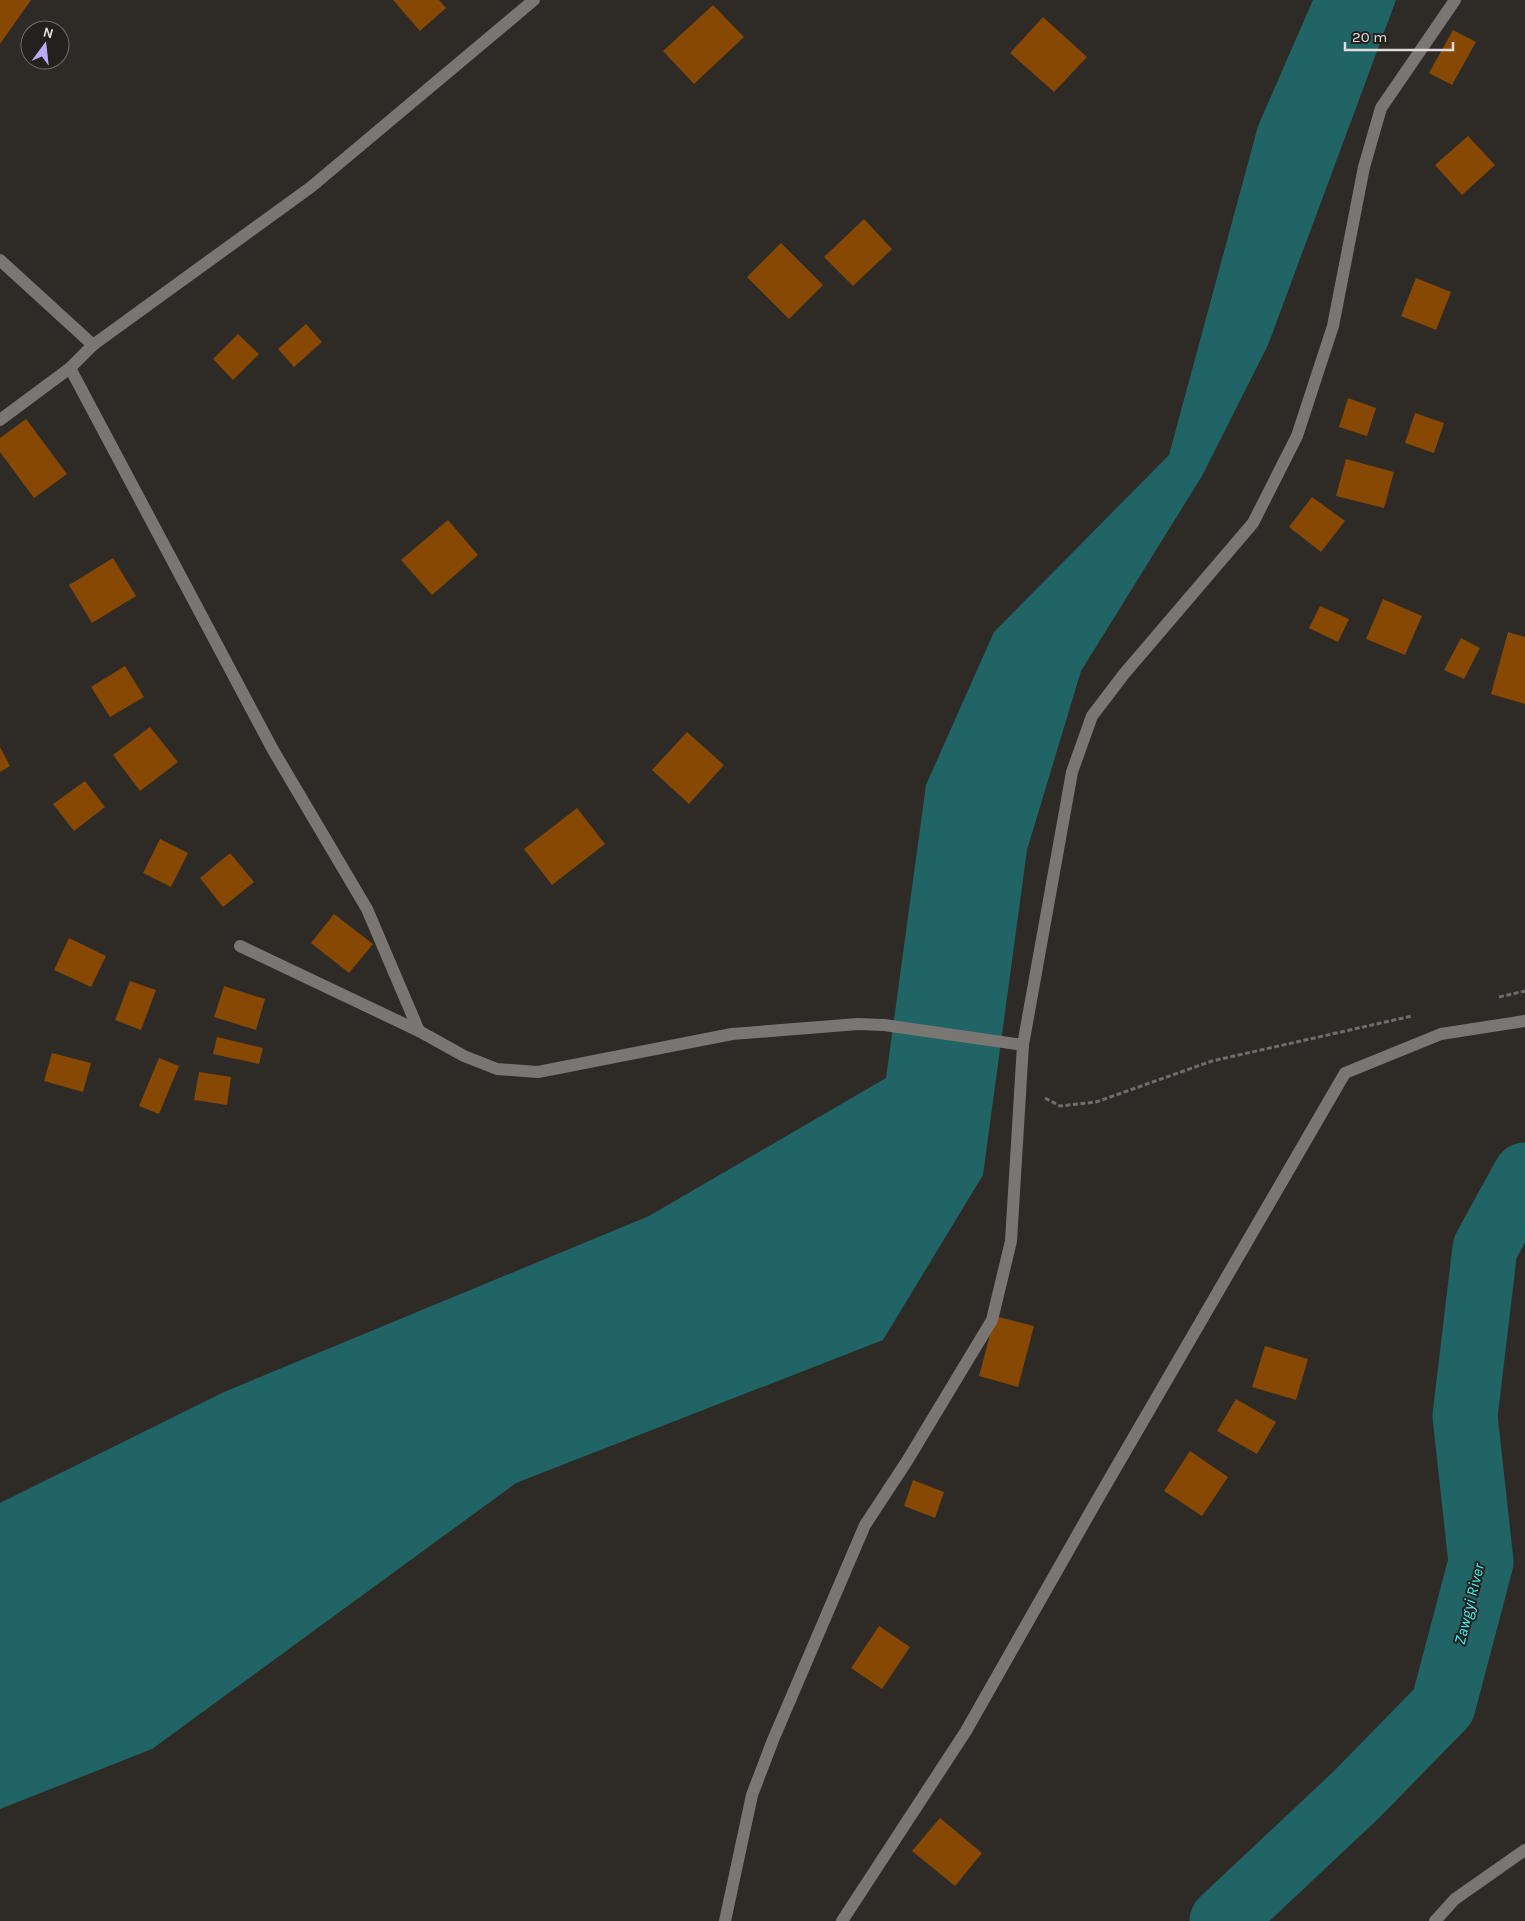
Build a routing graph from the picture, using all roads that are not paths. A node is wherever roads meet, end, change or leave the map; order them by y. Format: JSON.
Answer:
{"nodes":[{"id":1,"x":534,"y":0,"type":"edge"},
{"id":2,"x":1455,"y":0,"type":"edge"},
{"id":3,"x":0,"y":260,"type":"edge"},
{"id":4,"x":93,"y":344,"type":"junction"},
{"id":5,"x":70,"y":368,"type":"junction"},
{"id":6,"x":0,"y":420,"type":"edge"},
{"id":7,"x":240,"y":946,"type":"dead end"},
{"id":8,"x":1525,"y":1021,"type":"edge"},
{"id":9,"x":419,"y":1031,"type":"junction"},
{"id":10,"x":1023,"y":1045,"type":"junction"},
{"id":11,"x":1525,"y":1850,"type":"edge"},
{"id":12,"x":725,"y":1921,"type":"edge"},
{"id":13,"x":842,"y":1921,"type":"edge"},
{"id":14,"x":1435,"y":1921,"type":"edge"}],
"edges":[{"from":1,"to":4,"type":"street"},
{"from":2,"to":10,"type":"street"},
{"from":3,"to":4,"type":"street"},
{"from":4,"to":5,"type":"street"},
{"from":5,"to":6,"type":"street"},
{"from":5,"to":9,"type":"street"},
{"from":7,"to":9,"type":"street"},
{"from":8,"to":13,"type":"street"},
{"from":9,"to":10,"type":"street"},
{"from":10,"to":12,"type":"street"},
{"from":11,"to":14,"type":"street"}]}
